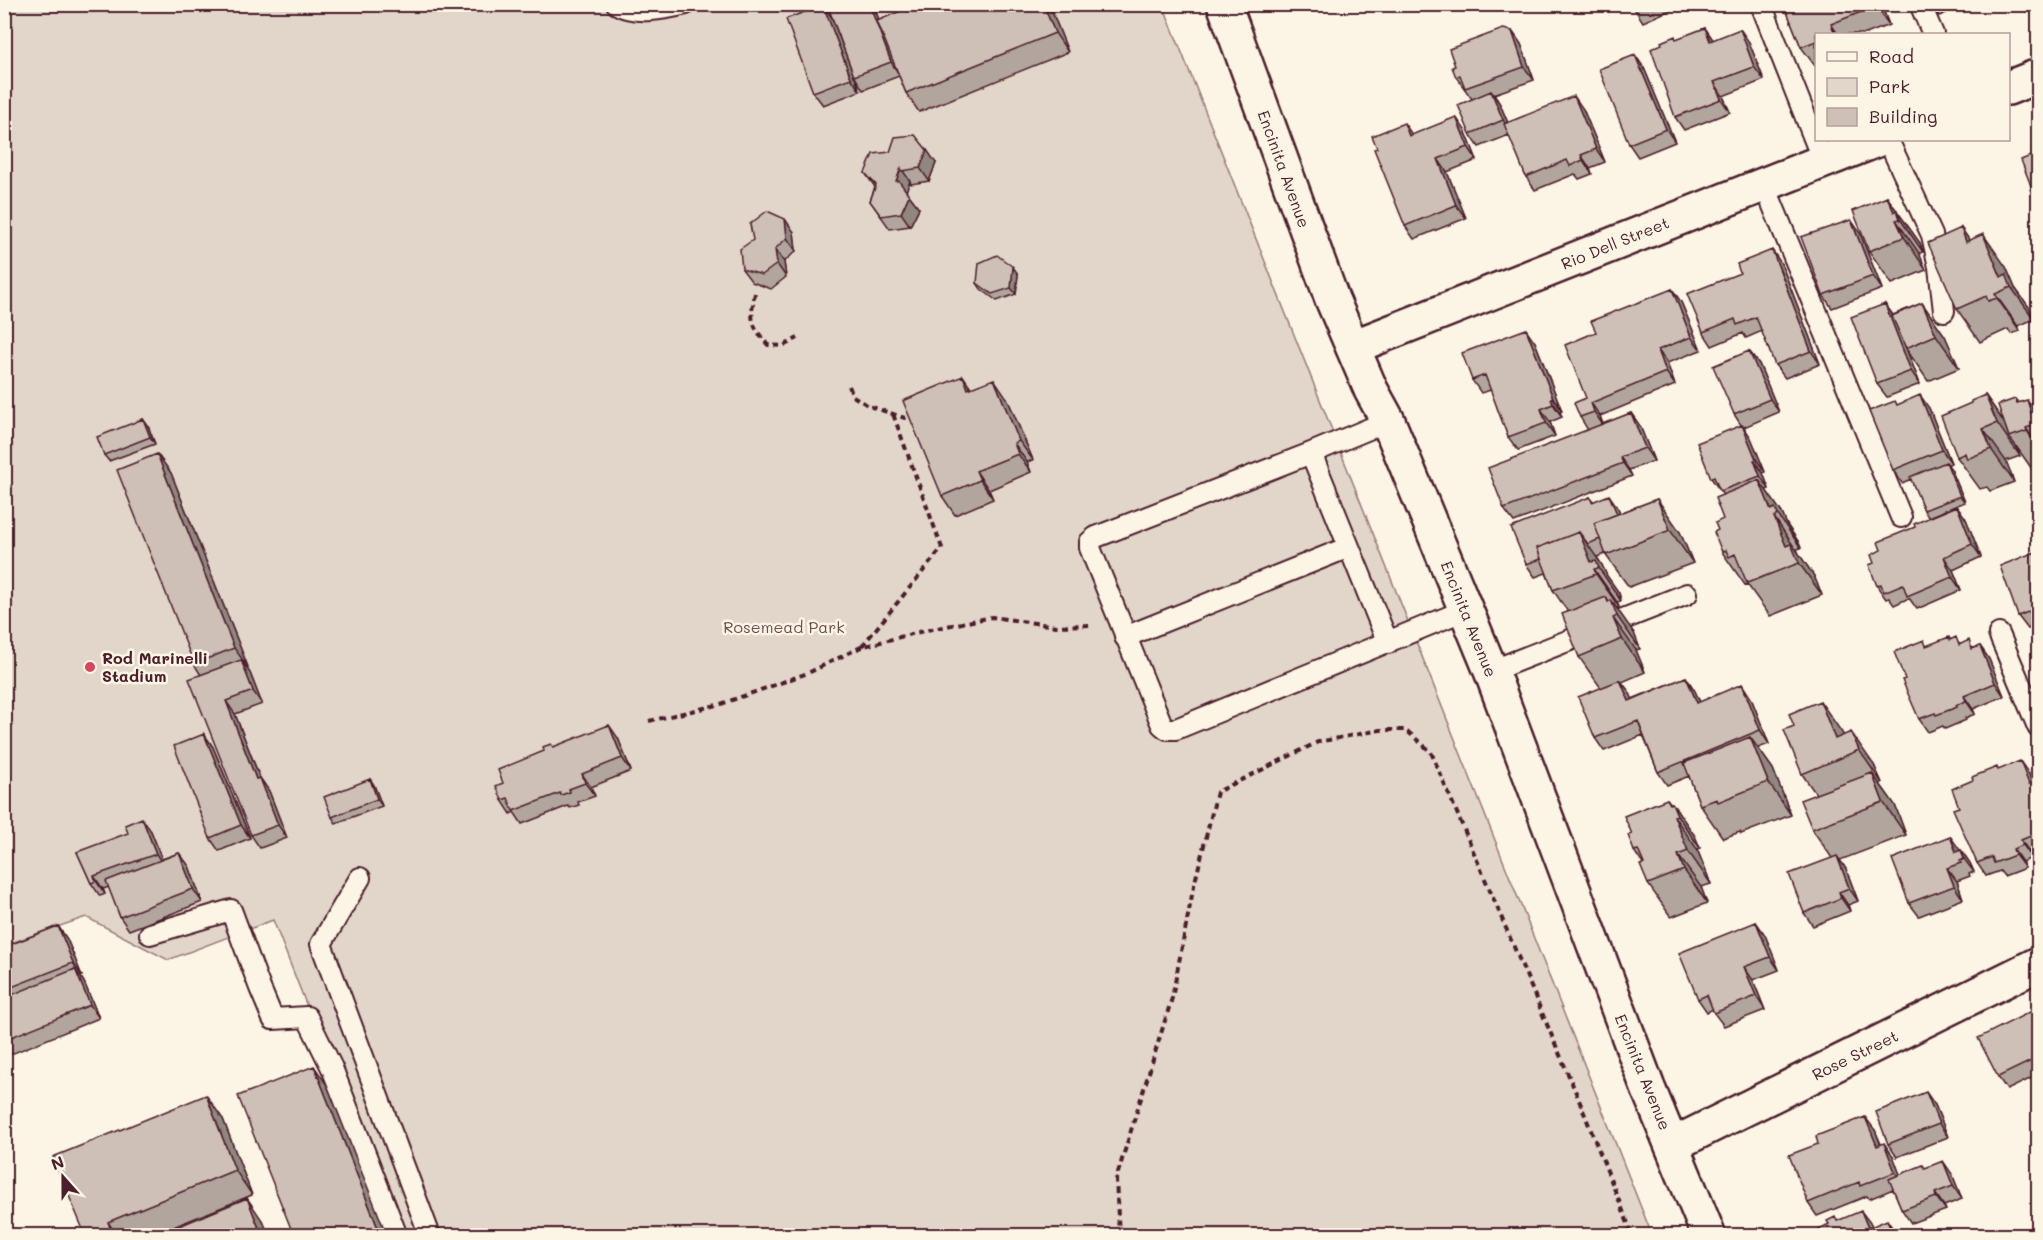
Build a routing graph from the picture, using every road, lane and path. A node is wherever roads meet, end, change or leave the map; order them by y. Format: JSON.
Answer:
{"nodes":[{"id":1,"x":617,"y":4,"type":"edge"},
{"id":2,"x":686,"y":4,"type":"edge"},
{"id":3,"x":1224,"y":4,"type":"edge"},
{"id":4,"x":1761,"y":4,"type":"edge"},
{"id":5,"x":1920,"y":4,"type":"edge"},
{"id":6,"x":1933,"y":33,"type":"edge"},
{"id":7,"x":2038,"y":76,"type":"edge"},
{"id":8,"x":2010,"y":87,"type":"edge"},
{"id":9,"x":1815,"y":141,"type":"edge"},
{"id":10,"x":1815,"y":141,"type":"edge"},
{"id":11,"x":1874,"y":141,"type":"edge"},
{"id":12,"x":1888,"y":141,"type":"edge"},
{"id":13,"x":1823,"y":161,"type":"junction"},
{"id":14,"x":1764,"y":184,"type":"junction"},
{"id":15,"x":755,"y":293,"type":"dead end"},
{"id":16,"x":1944,"y":311,"type":"edge"},
{"id":17,"x":798,"y":338,"type":"dead end"},
{"id":18,"x":1353,"y":347,"type":"junction"},
{"id":19,"x":849,"y":386,"type":"dead end"},
{"id":20,"x":923,"y":410,"type":"edge"},
{"id":21,"x":893,"y":414,"type":"junction"},
{"id":22,"x":1388,"y":421,"type":"junction"},
{"id":23,"x":1311,"y":453,"type":"junction"},
{"id":24,"x":1901,"y":517,"type":"dead end"},
{"id":25,"x":1349,"y":547,"type":"junction"},
{"id":26,"x":1687,"y":594,"type":"dead end"},
{"id":27,"x":1465,"y":610,"type":"junction"},
{"id":28,"x":1999,"y":633,"type":"dead end"},
{"id":29,"x":1125,"y":636,"type":"junction"},
{"id":30,"x":1388,"y":643,"type":"junction"},
{"id":31,"x":861,"y":647,"type":"junction"},
{"id":32,"x":1491,"y":672,"type":"junction"},
{"id":33,"x":649,"y":721,"type":"dead end"},
{"id":34,"x":2038,"y":727,"type":"edge"},
{"id":35,"x":360,"y":878,"type":"dead end"},
{"id":36,"x":150,"y":934,"type":"dead end"},
{"id":37,"x":2038,"y":964,"type":"edge"},
{"id":38,"x":1672,"y":1145,"type":"junction"},
{"id":39,"x":397,"y":1236,"type":"edge"},
{"id":40,"x":430,"y":1236,"type":"edge"},
{"id":41,"x":1119,"y":1236,"type":"edge"},
{"id":42,"x":1633,"y":1236,"type":"edge"},
{"id":43,"x":1709,"y":1236,"type":"edge"}],
"edges":[{"from":1,"to":2,"type":"lane"},
{"from":3,"to":18,"type":"street","name":"Encinita Avenue"},
{"from":4,"to":10,"type":"lane"},
{"from":5,"to":6,"type":"lane"},
{"from":7,"to":8,"type":"street"},
{"from":9,"to":13,"type":"lane"},
{"from":11,"to":13,"type":"street","name":"Rio Dell Street"},
{"from":12,"to":16,"type":"lane"},
{"from":13,"to":14,"type":"street","name":"Rio Dell Street"},
{"from":14,"to":18,"type":"street","name":"Rio Dell Street"},
{"from":14,"to":24,"type":"lane"},
{"from":15,"to":17,"type":"path"},
{"from":18,"to":22,"type":"street","name":"Encinita Avenue"},
{"from":19,"to":21,"type":"path"},
{"from":20,"to":21,"type":"path"},
{"from":21,"to":31,"type":"path"},
{"from":22,"to":23,"type":"lane"},
{"from":22,"to":27,"type":"street","name":"Encinita Avenue"},
{"from":23,"to":25,"type":"lane"},
{"from":23,"to":29,"type":"lane"},
{"from":25,"to":29,"type":"lane"},
{"from":25,"to":30,"type":"lane"},
{"from":26,"to":32,"type":"lane"},
{"from":27,"to":30,"type":"lane"},
{"from":27,"to":32,"type":"street","name":"Encinita Avenue"},
{"from":28,"to":34,"type":"lane"},
{"from":29,"to":30,"type":"lane"},
{"from":29,"to":31,"type":"path"},
{"from":31,"to":33,"type":"path"},
{"from":32,"to":38,"type":"street","name":"Encinita Avenue"},
{"from":35,"to":40,"type":"lane"},
{"from":36,"to":39,"type":"lane"},
{"from":37,"to":38,"type":"street","name":"Rose Street"},
{"from":38,"to":43,"type":"street","name":"Encinita Avenue"},
{"from":41,"to":42,"type":"path"}]}
